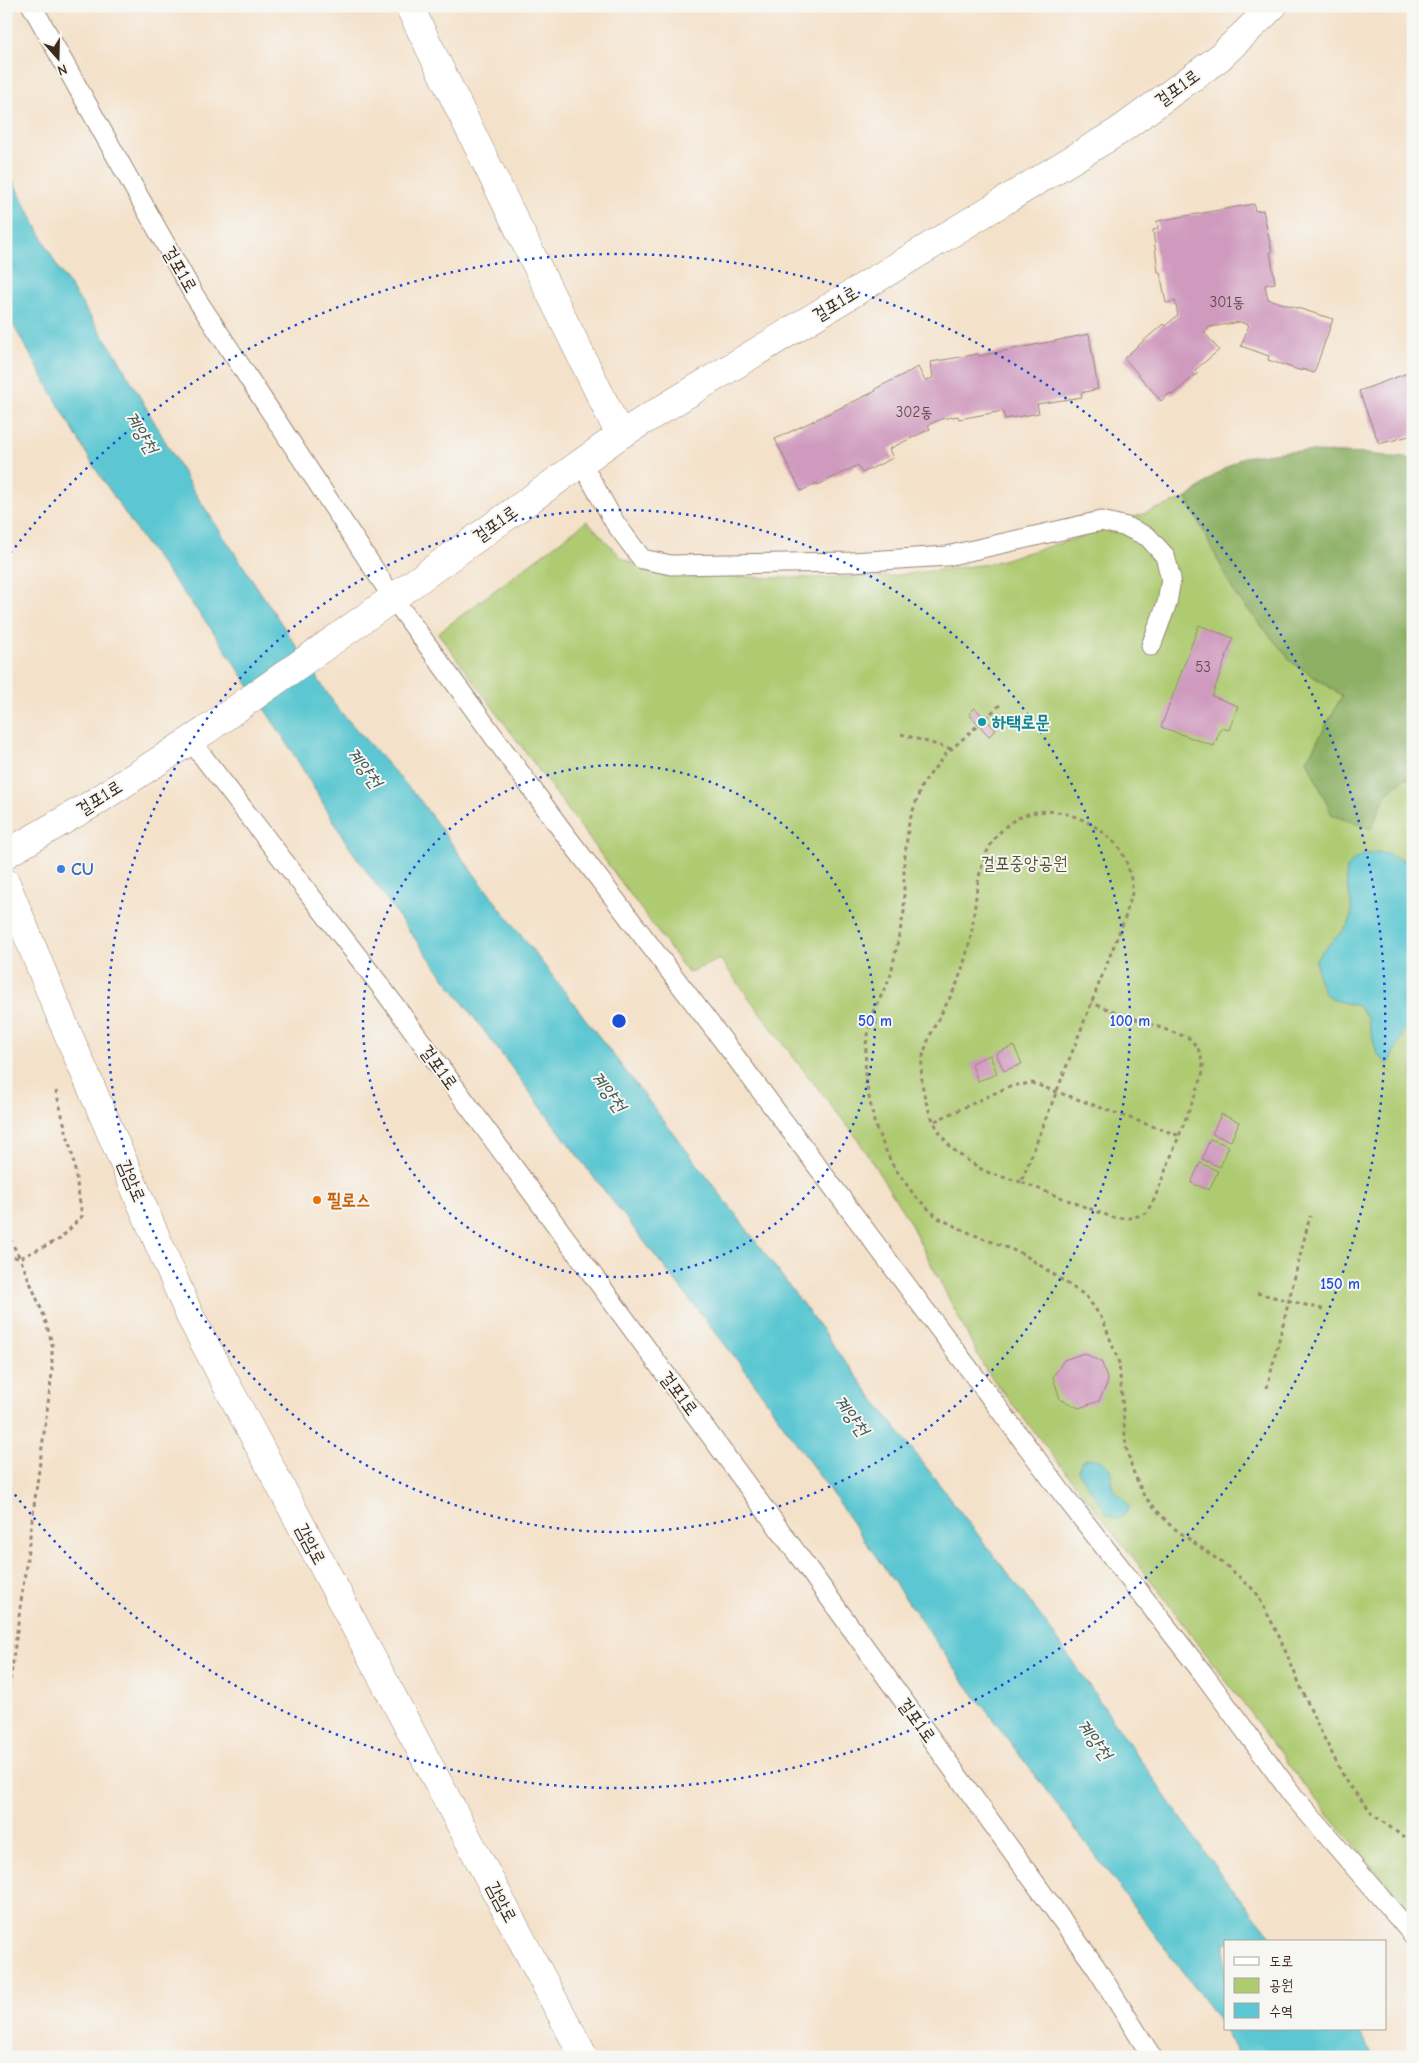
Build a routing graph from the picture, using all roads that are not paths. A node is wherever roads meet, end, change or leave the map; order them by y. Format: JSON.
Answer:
{"nodes":[{"id":1,"x":32,"y":6,"type":"edge"},
{"id":2,"x":409,"y":6,"type":"edge"},
{"id":3,"x":1273,"y":6,"type":"edge"},
{"id":4,"x":620,"y":435,"type":"junction"},
{"id":5,"x":581,"y":462,"type":"junction"},
{"id":6,"x":382,"y":605,"type":"junction"},
{"id":7,"x":1151,"y":646,"type":"dead end"},
{"id":8,"x":198,"y":736,"type":"junction"},
{"id":9,"x":6,"y":854,"type":"edge"},
{"id":10,"x":6,"y":883,"type":"edge"},
{"id":11,"x":1413,"y":1935,"type":"edge"},
{"id":12,"x":584,"y":2057,"type":"edge"},
{"id":13,"x":1152,"y":2057,"type":"edge"}],
"edges":[{"from":1,"to":6,"type":"lane","name":"걸포1로"},
{"from":2,"to":4,"type":"street"},
{"from":3,"to":4,"type":"street","name":"걸포1로"},
{"from":4,"to":5,"type":"street","name":"걸포1로"},
{"from":5,"to":6,"type":"street","name":"걸포1로"},
{"from":5,"to":7,"type":"lane"},
{"from":6,"to":8,"type":"street","name":"걸포1로"},
{"from":6,"to":11,"type":"lane"},
{"from":8,"to":9,"type":"street","name":"걸포1로"},
{"from":8,"to":13,"type":"lane","name":"걸포1로"},
{"from":10,"to":12,"type":"street","name":"감암로"}]}
